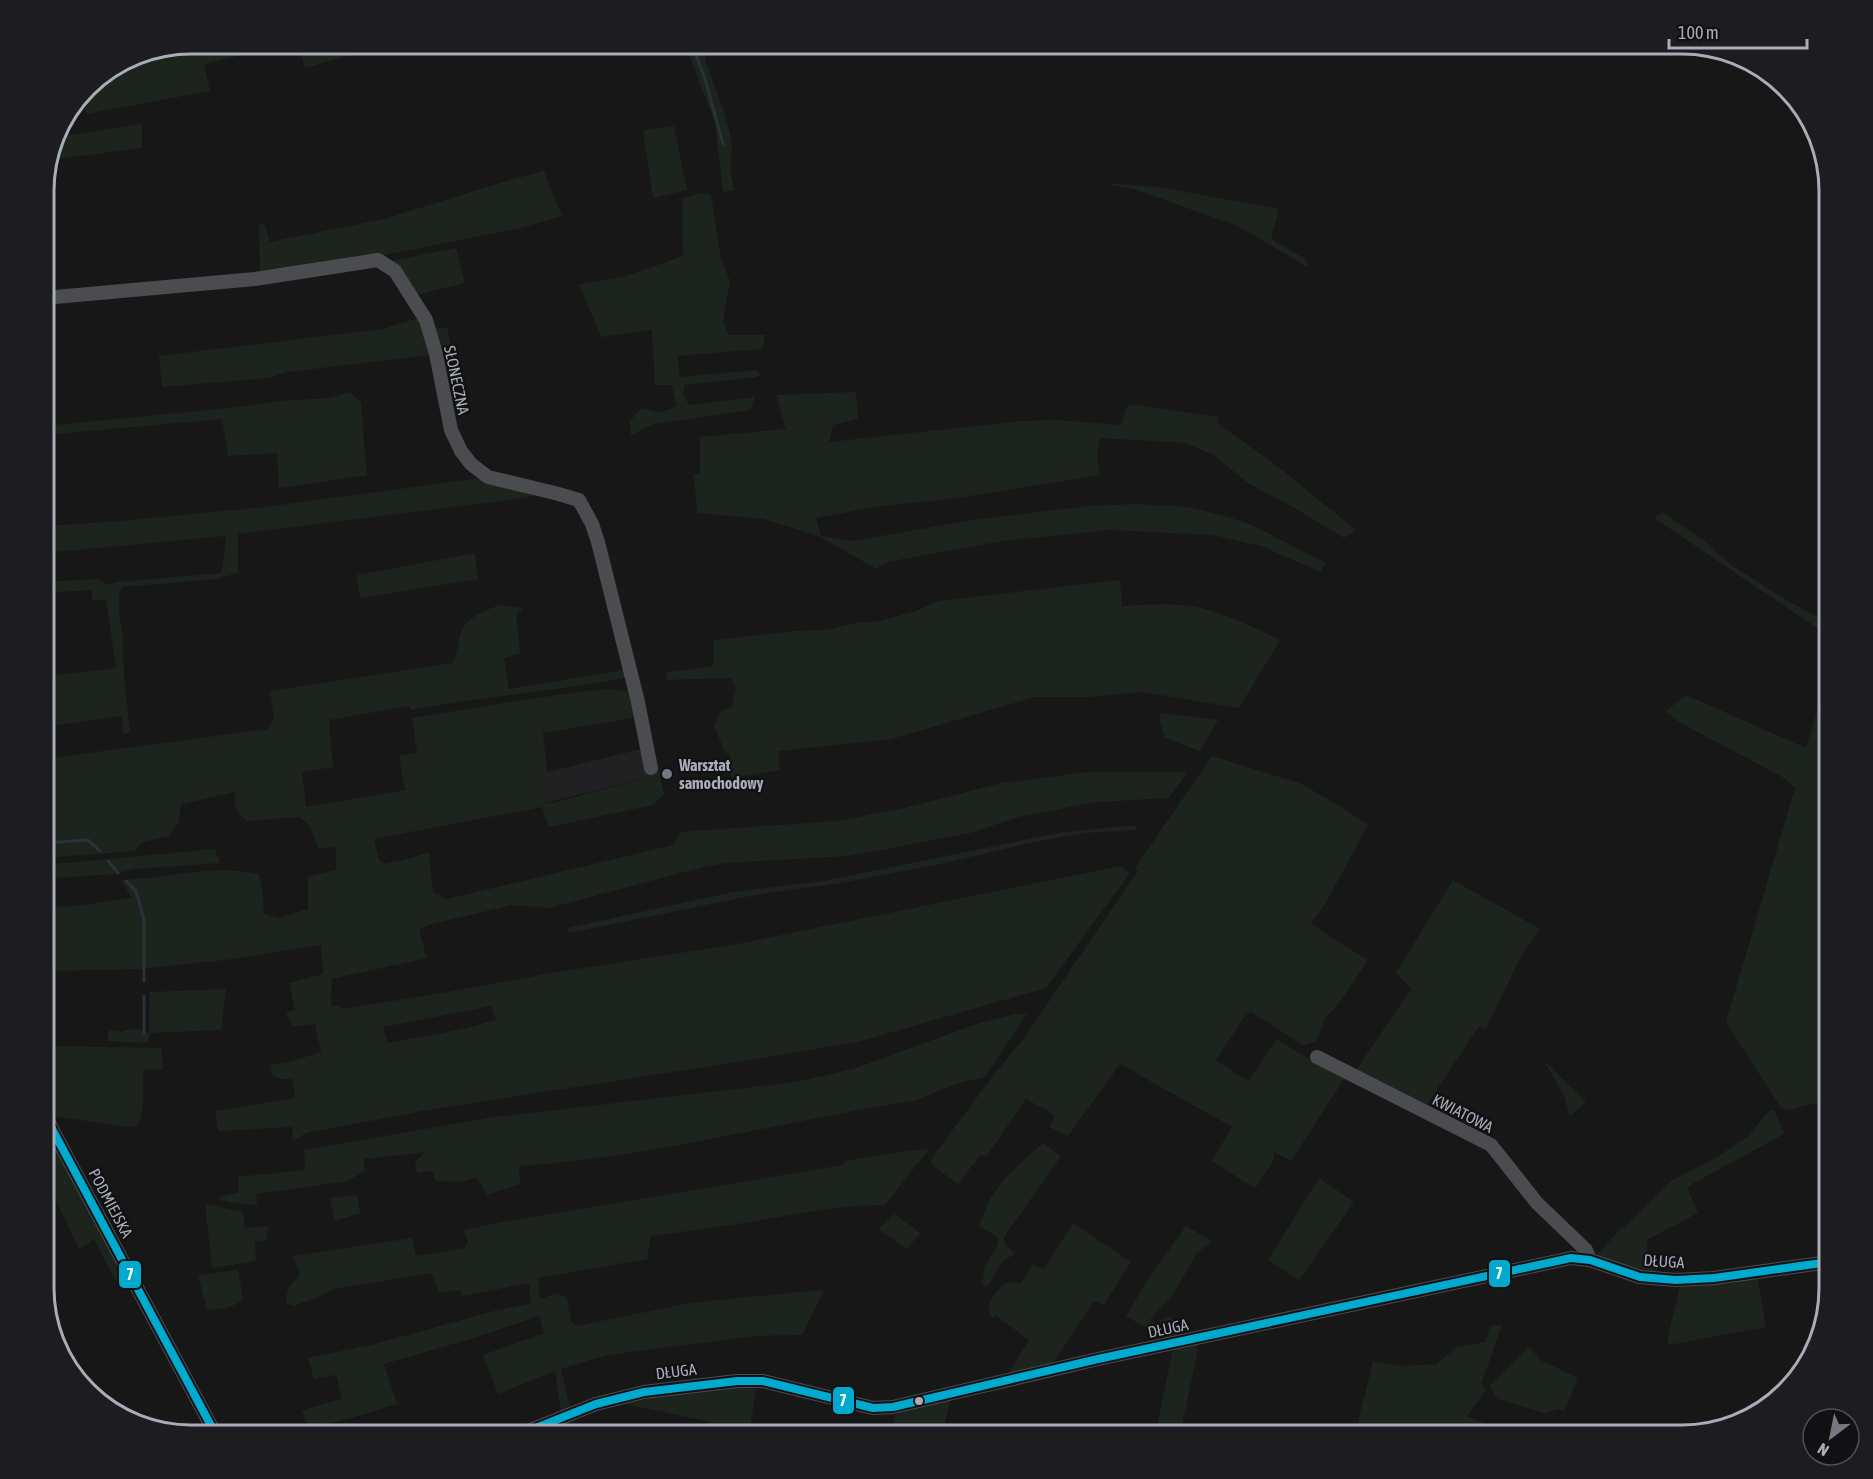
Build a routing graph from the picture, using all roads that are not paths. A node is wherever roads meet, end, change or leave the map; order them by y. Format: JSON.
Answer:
{"nodes":[{"id":1,"x":54,"y":297,"type":"edge"},
{"id":2,"x":651,"y":768,"type":"dead end"},
{"id":3,"x":1317,"y":1057,"type":"dead end"},
{"id":4,"x":54,"y":1133,"type":"edge"},
{"id":5,"x":1590,"y":1260,"type":"junction"},
{"id":6,"x":1819,"y":1264,"type":"edge"},
{"id":7,"x":210,"y":1425,"type":"edge"},
{"id":8,"x":545,"y":1425,"type":"edge"}],
"edges":[{"from":1,"to":2,"type":"street","name":"SŁONECZNA"},
{"from":3,"to":5,"type":"street","name":"KWIATOWA"},
{"from":4,"to":7,"type":"street","name":"PODMIEJSKA"},
{"from":5,"to":6,"type":"street","name":"DŁUGA"},
{"from":5,"to":8,"type":"street","name":"DŁUGA"}]}
